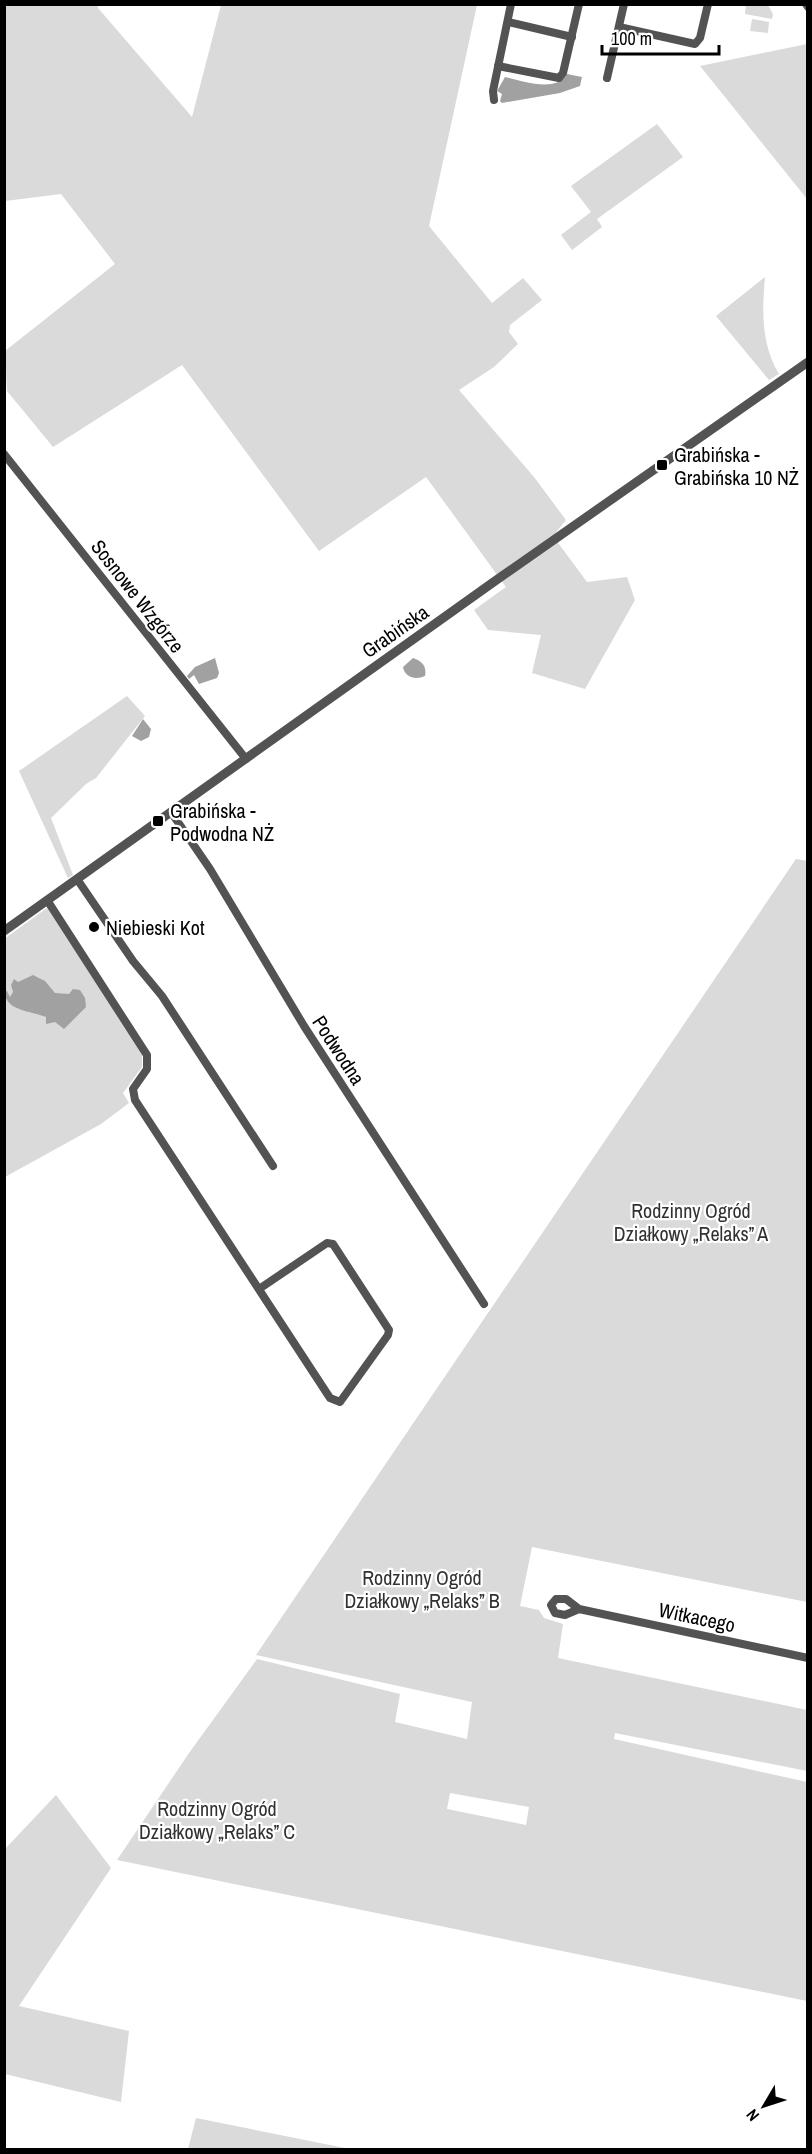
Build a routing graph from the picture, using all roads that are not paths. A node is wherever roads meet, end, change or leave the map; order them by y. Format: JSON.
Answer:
{"nodes":[{"id":1,"x":511,"y":4,"type":"edge"},
{"id":2,"x":579,"y":4,"type":"edge"},
{"id":3,"x":624,"y":4,"type":"edge"},
{"id":4,"x":708,"y":4,"type":"edge"},
{"id":5,"x":508,"y":22,"type":"junction"},
{"id":6,"x":619,"y":27,"type":"junction"},
{"id":7,"x":572,"y":37,"type":"junction"},
{"id":8,"x":498,"y":66,"type":"junction"},
{"id":9,"x":607,"y":78,"type":"dead end"},
{"id":10,"x":494,"y":100,"type":"dead end"},
{"id":11,"x":807,"y":363,"type":"edge"},
{"id":12,"x":4,"y":454,"type":"edge"},
{"id":13,"x":246,"y":759,"type":"junction"},
{"id":14,"x":171,"y":812,"type":"junction"},
{"id":15,"x":78,"y":879,"type":"junction"},
{"id":16,"x":47,"y":900,"type":"junction"},
{"id":17,"x":4,"y":931,"type":"edge"},
{"id":18,"x":273,"y":1166,"type":"dead end"},
{"id":19,"x":260,"y":1290,"type":"junction"},
{"id":20,"x":484,"y":1304,"type":"dead end"},
{"id":21,"x":579,"y":1609,"type":"dead end"},
{"id":22,"x":807,"y":1658,"type":"edge"}],
"edges":[{"from":1,"to":5,"type":"street"},
{"from":2,"to":7,"type":"street"},
{"from":3,"to":6,"type":"street"},
{"from":4,"to":6,"type":"street"},
{"from":5,"to":7,"type":"street"},
{"from":5,"to":8,"type":"street"},
{"from":6,"to":9,"type":"street"},
{"from":7,"to":8,"type":"street"},
{"from":8,"to":10,"type":"street"},
{"from":11,"to":13,"type":"street","name":"Grabińska"},
{"from":12,"to":13,"type":"street","name":"Sosnowe Wzgórze"},
{"from":13,"to":14,"type":"street","name":"Grabińska"},
{"from":14,"to":15,"type":"street","name":"Grabińska"},
{"from":14,"to":20,"type":"street","name":"Podwodna"},
{"from":15,"to":16,"type":"street","name":"Grabińska"},
{"from":15,"to":18,"type":"street"},
{"from":16,"to":17,"type":"street","name":"Grabińska"},
{"from":16,"to":19,"type":"street"},
{"from":19,"to":19,"type":"street"},
{"from":21,"to":22,"type":"street","name":"Witkacego"}]}
